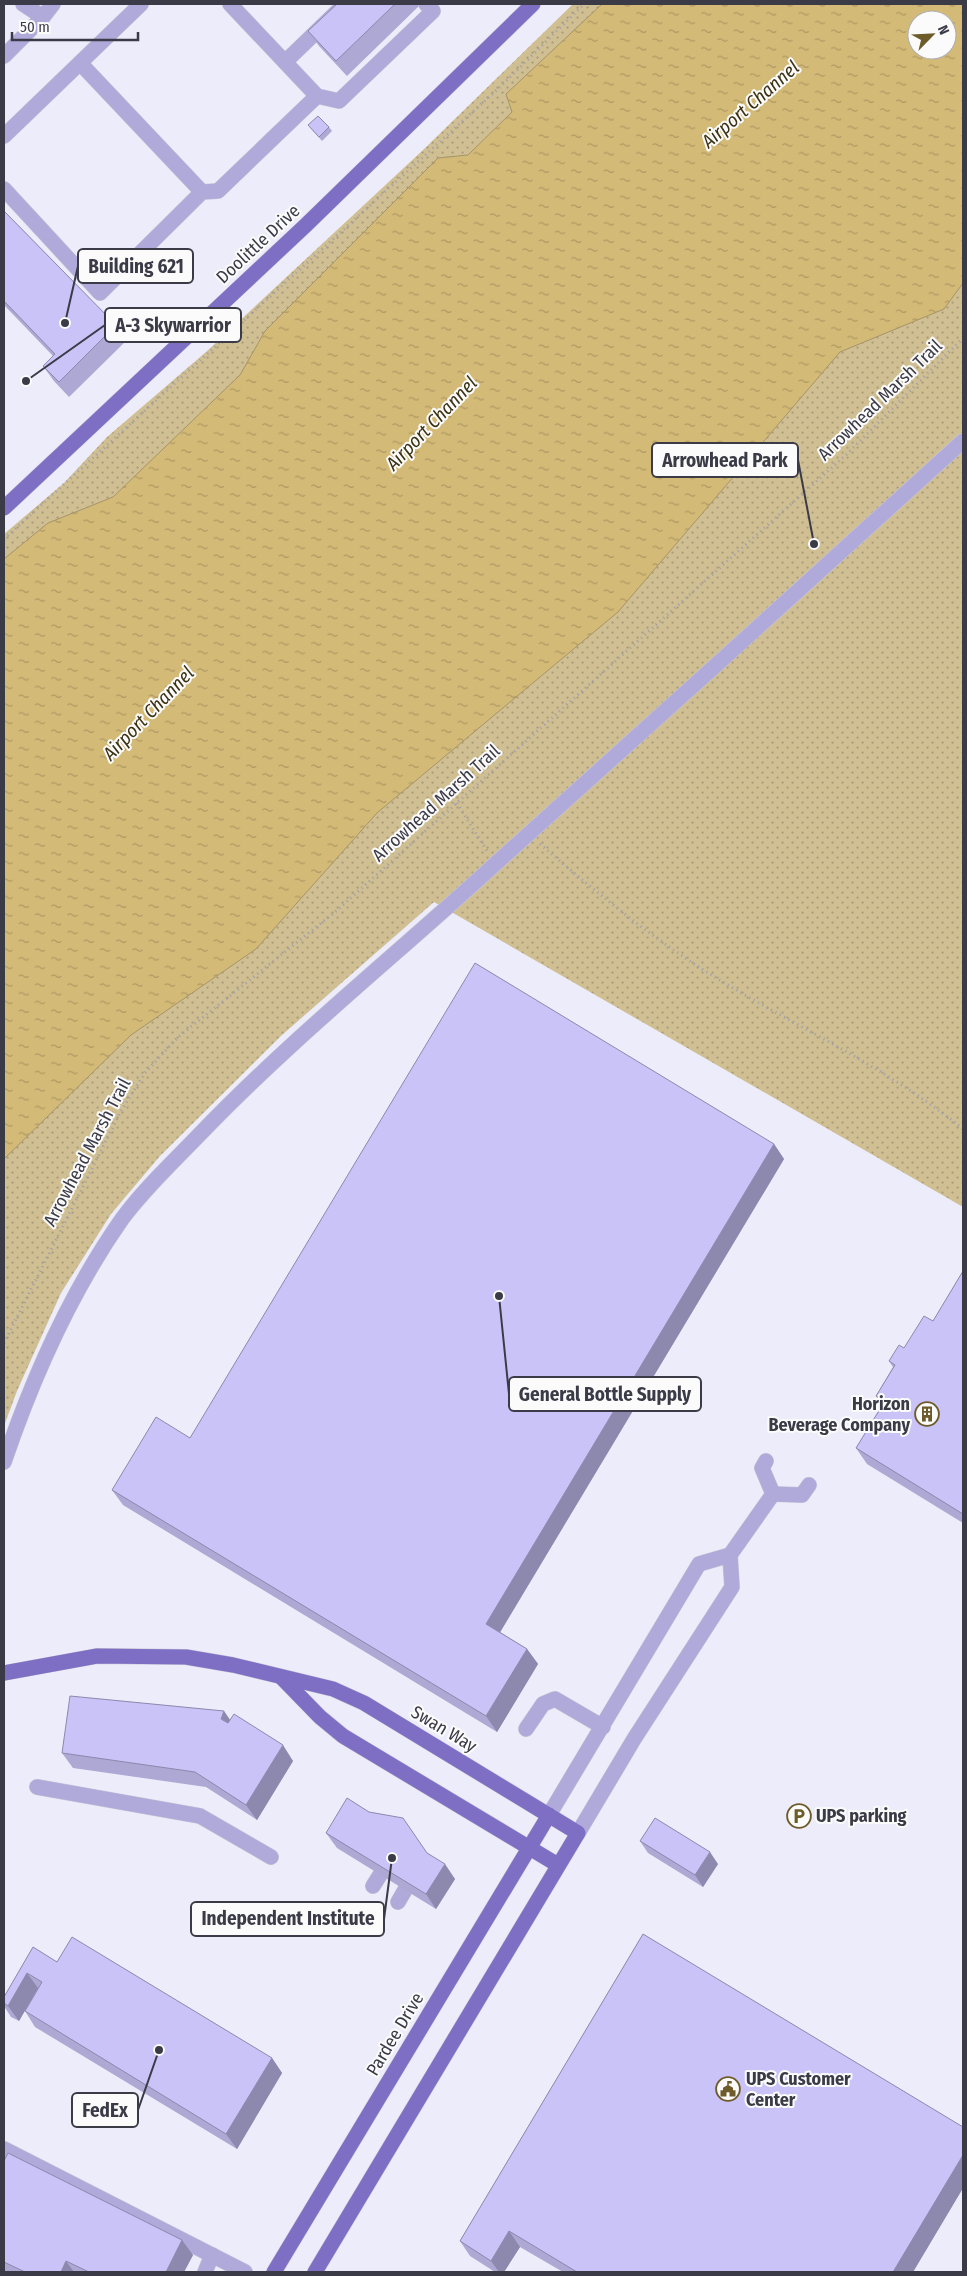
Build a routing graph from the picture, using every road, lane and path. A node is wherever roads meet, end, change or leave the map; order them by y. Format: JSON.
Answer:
{"nodes":[{"id":1,"x":23,"y":4,"type":"edge"},
{"id":2,"x":52,"y":4,"type":"edge"},
{"id":3,"x":141,"y":4,"type":"edge"},
{"id":4,"x":230,"y":4,"type":"edge"},
{"id":5,"x":345,"y":4,"type":"edge"},
{"id":6,"x":426,"y":4,"type":"edge"},
{"id":7,"x":534,"y":4,"type":"edge"},
{"id":8,"x":584,"y":4,"type":"edge"},
{"id":9,"x":43,"y":17,"type":"junction"},
{"id":10,"x":4,"y":56,"type":"edge"},
{"id":11,"x":285,"y":62,"type":"junction"},
{"id":12,"x":80,"y":63,"type":"junction"},
{"id":13,"x":317,"y":96,"type":"junction"},
{"id":14,"x":4,"y":136,"type":"edge"},
{"id":15,"x":4,"y":189,"type":"edge"},
{"id":16,"x":202,"y":192,"type":"junction"},
{"id":17,"x":963,"y":338,"type":"edge"},
{"id":18,"x":963,"y":441,"type":"edge"},
{"id":19,"x":4,"y":508,"type":"edge"},
{"id":20,"x":4,"y":539,"type":"edge"},
{"id":21,"x":457,"y":803,"type":"junction"},
{"id":22,"x":528,"y":834,"type":"junction"},
{"id":23,"x":496,"y":865,"type":"junction"},
{"id":24,"x":963,"y":1129,"type":"edge"},
{"id":25,"x":4,"y":1343,"type":"edge"},
{"id":26,"x":4,"y":1462,"type":"edge"},
{"id":27,"x":766,"y":1462,"type":"dead end"},
{"id":28,"x":809,"y":1485,"type":"dead end"},
{"id":29,"x":773,"y":1494,"type":"junction"},
{"id":30,"x":730,"y":1555,"type":"junction"},
{"id":31,"x":4,"y":1673,"type":"edge"},
{"id":32,"x":282,"y":1678,"type":"junction"},
{"id":33,"x":604,"y":1727,"type":"junction"},
{"id":34,"x":526,"y":1729,"type":"dead end"},
{"id":35,"x":37,"y":1787,"type":"dead end"},
{"id":36,"x":549,"y":1815,"type":"junction"},
{"id":37,"x":578,"y":1833,"type":"junction"},
{"id":38,"x":528,"y":1849,"type":"junction"},
{"id":39,"x":271,"y":1857,"type":"dead end"},
{"id":40,"x":558,"y":1865,"type":"junction"},
{"id":41,"x":4,"y":2149,"type":"edge"},
{"id":42,"x":212,"y":2255,"type":"junction"},
{"id":43,"x":205,"y":2272,"type":"edge"},
{"id":44,"x":245,"y":2272,"type":"edge"},
{"id":45,"x":274,"y":2272,"type":"edge"},
{"id":46,"x":315,"y":2272,"type":"edge"}],
"edges":[{"from":1,"to":9,"type":"lane"},
{"from":2,"to":9,"type":"lane"},
{"from":3,"to":12,"type":"lane"},
{"from":4,"to":11,"type":"lane"},
{"from":5,"to":11,"type":"lane"},
{"from":6,"to":13,"type":"lane"},
{"from":7,"to":19,"type":"main road","name":"Doolittle Drive"},
{"from":8,"to":20,"type":"path"},
{"from":9,"to":10,"type":"lane"},
{"from":11,"to":13,"type":"lane"},
{"from":12,"to":14,"type":"lane"},
{"from":12,"to":16,"type":"lane"},
{"from":13,"to":16,"type":"lane"},
{"from":15,"to":16,"type":"lane"},
{"from":17,"to":21,"type":"path","name":"Arrowhead Marsh Trail"},
{"from":18,"to":22,"type":"lane"},
{"from":21,"to":23,"type":"path"},
{"from":21,"to":25,"type":"path","name":"Arrowhead Marsh Trail"},
{"from":22,"to":23,"type":"lane"},
{"from":22,"to":24,"type":"path"},
{"from":23,"to":26,"type":"lane"},
{"from":27,"to":29,"type":"lane"},
{"from":28,"to":29,"type":"lane"},
{"from":29,"to":30,"type":"lane"},
{"from":30,"to":33,"type":"lane"},
{"from":30,"to":37,"type":"lane"},
{"from":31,"to":32,"type":"main road","name":"Swan Way"},
{"from":32,"to":36,"type":"main road","name":"Swan Way"},
{"from":32,"to":38,"type":"main road"},
{"from":33,"to":34,"type":"lane"},
{"from":33,"to":36,"type":"lane"},
{"from":35,"to":39,"type":"lane"},
{"from":36,"to":37,"type":"main road","name":"Swan Way"},
{"from":36,"to":38,"type":"main road","name":"Pardee Drive"},
{"from":37,"to":40,"type":"main road"},
{"from":38,"to":40,"type":"main road"},
{"from":38,"to":45,"type":"main road","name":"Pardee Drive"},
{"from":40,"to":46,"type":"main road"},
{"from":41,"to":42,"type":"lane"},
{"from":42,"to":43,"type":"lane"},
{"from":42,"to":44,"type":"lane"}]}
